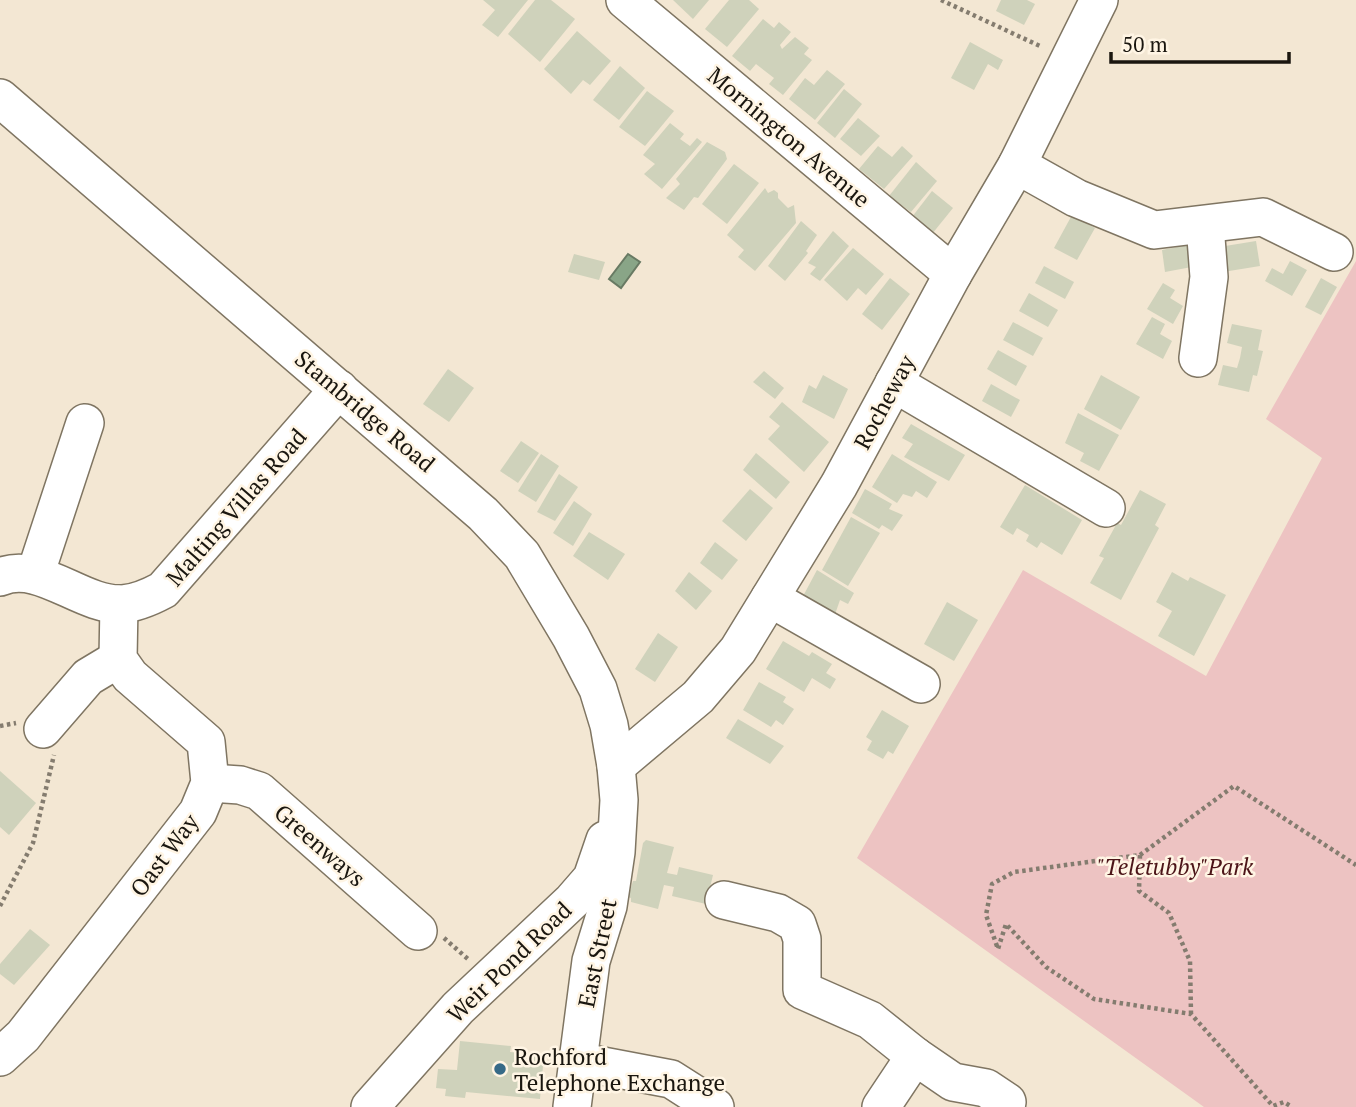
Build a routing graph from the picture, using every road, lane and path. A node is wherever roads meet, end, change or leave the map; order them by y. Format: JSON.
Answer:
{"nodes":[{"id":1,"x":625,"y":0,"type":"edge"},
{"id":2,"x":941,"y":0,"type":"edge"},
{"id":3,"x":1098,"y":0,"type":"edge"},
{"id":4,"x":1068,"y":59,"type":"junction"},
{"id":5,"x":0,"y":97,"type":"edge"},
{"id":6,"x":1017,"y":165,"type":"junction"},
{"id":7,"x":1205,"y":225,"type":"junction"},
{"id":8,"x":1334,"y":252,"type":"dead end"},
{"id":9,"x":953,"y":274,"type":"junction"},
{"id":10,"x":1198,"y":358,"type":"dead end"},
{"id":11,"x":894,"y":383,"type":"junction"},
{"id":12,"x":339,"y":389,"type":"junction"},
{"id":13,"x":85,"y":424,"type":"dead end"},
{"id":14,"x":1106,"y":508,"type":"dead end"},
{"id":15,"x":18,"y":576,"type":"edge"},
{"id":16,"x":770,"y":598,"type":"junction"},
{"id":17,"x":120,"y":604,"type":"junction"},
{"id":18,"x":118,"y":659,"type":"junction"},
{"id":19,"x":921,"y":684,"type":"dead end"},
{"id":20,"x":43,"y":729,"type":"joint"},
{"id":21,"x":210,"y":783,"type":"junction"},
{"id":22,"x":618,"y":783,"type":"junction"},
{"id":23,"x":1140,"y":855,"type":"junction"},
{"id":24,"x":1356,"y":865,"type":"edge"},
{"id":25,"x":724,"y":900,"type":"dead end"},
{"id":26,"x":0,"y":906,"type":"edge"},
{"id":27,"x":548,"y":923,"type":"junction"},
{"id":28,"x":418,"y":931,"type":"joint"},
{"id":29,"x":596,"y":947,"type":"junction"},
{"id":30,"x":489,"y":977,"type":"junction"},
{"id":31,"x":1191,"y":1014,"type":"junction"},
{"id":32,"x":915,"y":1056,"type":"junction"},
{"id":33,"x":0,"y":1057,"type":"edge"},
{"id":34,"x":576,"y":1061,"type":"junction"},
{"id":35,"x":700,"y":1102,"type":"edge"},
{"id":36,"x":370,"y":1107,"type":"edge"},
{"id":37,"x":572,"y":1107,"type":"edge"},
{"id":38,"x":881,"y":1107,"type":"edge"},
{"id":39,"x":1005,"y":1107,"type":"edge"},
{"id":40,"x":1292,"y":1107,"type":"edge"}],
"edges":[{"from":1,"to":9,"type":"street","name":"Mornington Avenue"},
{"from":2,"to":4,"type":"path"},
{"from":3,"to":4,"type":"street","name":"Rocheway"},
{"from":4,"to":6,"type":"street","name":"Rocheway"},
{"from":5,"to":12,"type":"street","name":"Stambridge Road"},
{"from":6,"to":7,"type":"street"},
{"from":6,"to":9,"type":"street","name":"Rocheway"},
{"from":7,"to":8,"type":"street"},
{"from":7,"to":10,"type":"street"},
{"from":9,"to":11,"type":"street","name":"Rocheway"},
{"from":11,"to":14,"type":"street"},
{"from":11,"to":16,"type":"street","name":"Rocheway"},
{"from":12,"to":17,"type":"street","name":"Malting Villas Road"},
{"from":12,"to":22,"type":"street","name":"Stambridge Road"},
{"from":13,"to":15,"type":"street"},
{"from":15,"to":17,"type":"street"},
{"from":16,"to":19,"type":"street"},
{"from":16,"to":22,"type":"street","name":"Rocheway"},
{"from":17,"to":18,"type":"street"},
{"from":18,"to":20,"type":"street"},
{"from":18,"to":21,"type":"street","name":"Oast Way"},
{"from":20,"to":26,"type":"path"},
{"from":21,"to":28,"type":"street","name":"Greenways"},
{"from":21,"to":33,"type":"street","name":"Oast Way"},
{"from":22,"to":27,"type":"street","name":"Weir Pond Road"},
{"from":22,"to":29,"type":"street","name":"East Street"},
{"from":23,"to":24,"type":"path"},
{"from":23,"to":31,"type":"path"},
{"from":23,"to":31,"type":"path"},
{"from":25,"to":32,"type":"street"},
{"from":27,"to":29,"type":"street"},
{"from":27,"to":30,"type":"street","name":"Weir Pond Road"},
{"from":28,"to":30,"type":"path"},
{"from":29,"to":34,"type":"street","name":"East Street"},
{"from":30,"to":36,"type":"street","name":"Weir Pond Road"},
{"from":31,"to":40,"type":"path"},
{"from":32,"to":38,"type":"street"},
{"from":32,"to":39,"type":"street"},
{"from":34,"to":35,"type":"street"},
{"from":34,"to":37,"type":"street","name":"East Street"}]}
